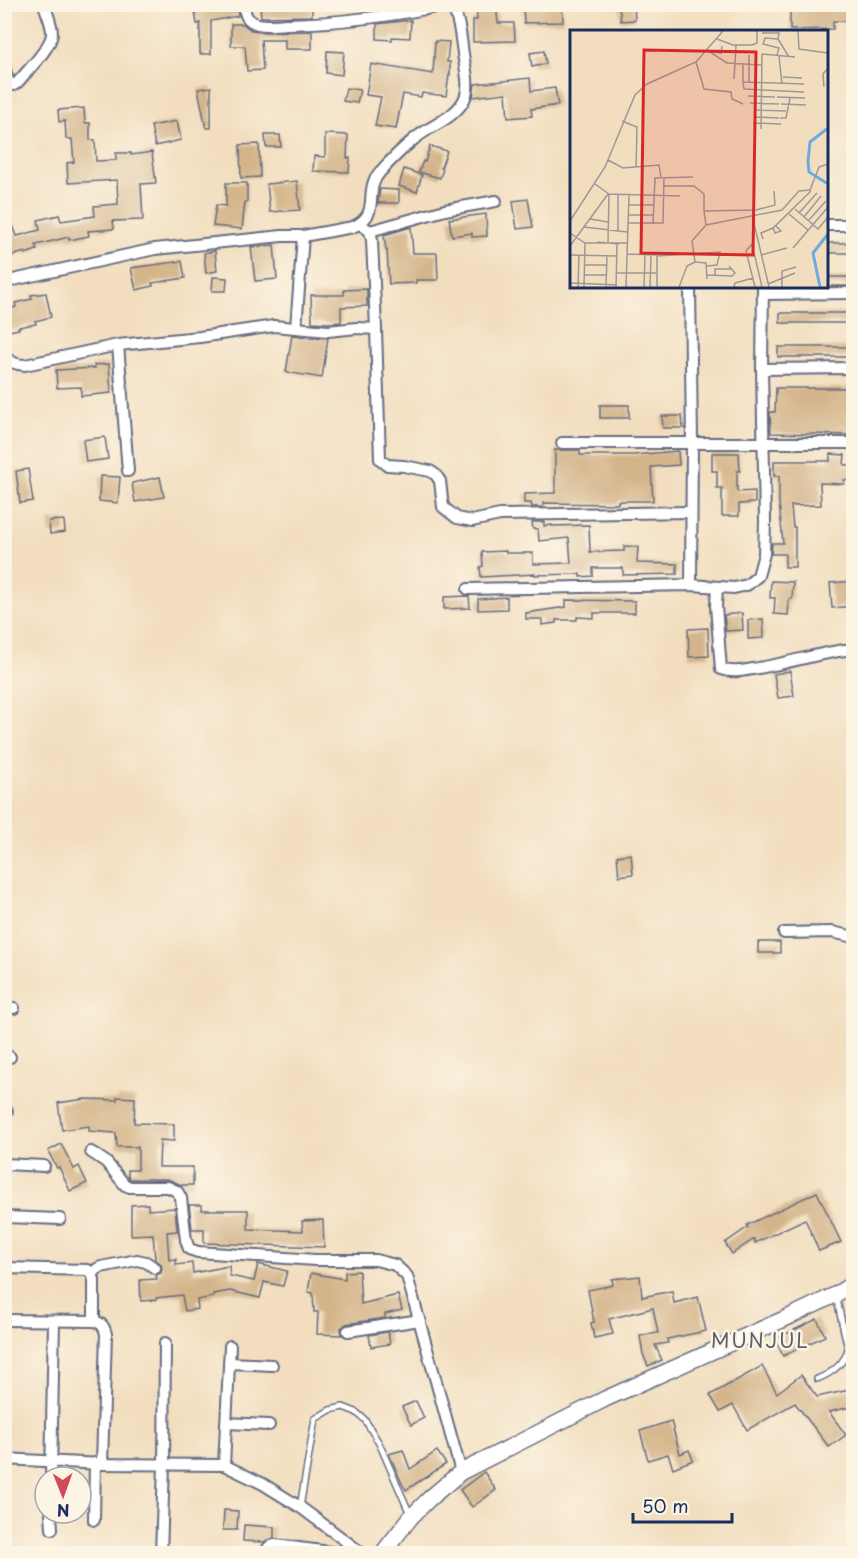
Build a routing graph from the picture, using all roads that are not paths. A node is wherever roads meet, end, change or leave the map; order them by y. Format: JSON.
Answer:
{"nodes":[{"id":1,"x":44,"y":4,"type":"edge"},
{"id":2,"x":245,"y":4,"type":"edge"},
{"id":3,"x":452,"y":5,"type":"edge"},
{"id":4,"x":4,"y":66,"type":"edge"},
{"id":5,"x":496,"y":201,"type":"dead end"},
{"id":6,"x":360,"y":224,"type":"junction"},
{"id":7,"x":828,"y":225,"type":"edge"},
{"id":8,"x":854,"y":225,"type":"edge"},
{"id":9,"x":370,"y":231,"type":"junction"},
{"id":10,"x":303,"y":236,"type":"junction"},
{"id":11,"x":4,"y":282,"type":"edge"},
{"id":12,"x":690,"y":288,"type":"edge"},
{"id":13,"x":763,"y":290,"type":"edge"},
{"id":14,"x":854,"y":293,"type":"edge"},
{"id":15,"x":296,"y":328,"type":"junction"},
{"id":16,"x":376,"y":329,"type":"junction"},
{"id":17,"x":118,"y":345,"type":"junction"},
{"id":18,"x":4,"y":356,"type":"edge"},
{"id":19,"x":854,"y":368,"type":"edge"},
{"id":20,"x":762,"y":369,"type":"junction"},
{"id":21,"x":692,"y":442,"type":"junction"},
{"id":22,"x":562,"y":443,"type":"dead end"},
{"id":23,"x":854,"y":443,"type":"edge"},
{"id":24,"x":765,"y":444,"type":"junction"},
{"id":25,"x":128,"y":471,"type":"dead end"},
{"id":26,"x":691,"y":512,"type":"junction"},
{"id":27,"x":691,"y":585,"type":"junction"},
{"id":28,"x":717,"y":586,"type":"junction"},
{"id":29,"x":468,"y":589,"type":"dead end"},
{"id":30,"x":854,"y":649,"type":"edge"},
{"id":31,"x":784,"y":933,"type":"dead end"},
{"id":32,"x":854,"y":937,"type":"edge"},
{"id":33,"x":91,"y":1152,"type":"dead end"},
{"id":34,"x":4,"y":1164,"type":"edge"},
{"id":35,"x":44,"y":1166,"type":"dead end"},
{"id":36,"x":4,"y":1217,"type":"edge"},
{"id":37,"x":60,"y":1219,"type":"dead end"},
{"id":38,"x":4,"y":1268,"type":"edge"},
{"id":39,"x":154,"y":1268,"type":"dead end"},
{"id":40,"x":92,"y":1274,"type":"junction"},
{"id":41,"x":854,"y":1283,"type":"edge"},
{"id":42,"x":835,"y":1295,"type":"junction"},
{"id":43,"x":4,"y":1320,"type":"edge"},
{"id":44,"x":420,"y":1320,"type":"junction"},
{"id":45,"x":54,"y":1321,"type":"junction"},
{"id":46,"x":94,"y":1321,"type":"junction"},
{"id":47,"x":348,"y":1331,"type":"dead end"},
{"id":48,"x":165,"y":1343,"type":"dead end"},
{"id":49,"x":230,"y":1346,"type":"dead end"},
{"id":50,"x":229,"y":1363,"type":"junction"},
{"id":51,"x":272,"y":1365,"type":"dead end"},
{"id":52,"x":817,"y":1379,"type":"dead end"},
{"id":53,"x":226,"y":1423,"type":"junction"},
{"id":54,"x":269,"y":1425,"type":"dead end"},
{"id":55,"x":4,"y":1460,"type":"edge"},
{"id":56,"x":51,"y":1462,"type":"junction"},
{"id":57,"x":99,"y":1464,"type":"junction"},
{"id":58,"x":164,"y":1465,"type":"junction"},
{"id":59,"x":224,"y":1465,"type":"junction"},
{"id":60,"x":461,"y":1472,"type":"junction"},
{"id":61,"x":300,"y":1507,"type":"junction"},
{"id":62,"x":411,"y":1517,"type":"junction"},
{"id":63,"x":94,"y":1520,"type":"dead end"},
{"id":64,"x":52,"y":1525,"type":"edge"},
{"id":65,"x":52,"y":1529,"type":"dead end"},
{"id":66,"x":161,"y":1554,"type":"edge"},
{"id":67,"x":267,"y":1554,"type":"edge"},
{"id":68,"x":346,"y":1554,"type":"edge"},
{"id":69,"x":363,"y":1554,"type":"edge"},
{"id":70,"x":382,"y":1554,"type":"edge"}],
"edges":[{"from":1,"to":4,"type":"street"},
{"from":2,"to":3,"type":"street"},
{"from":3,"to":6,"type":"street"},
{"from":5,"to":9,"type":"street"},
{"from":6,"to":9,"type":"street"},
{"from":6,"to":10,"type":"street"},
{"from":7,"to":8,"type":"street"},
{"from":9,"to":16,"type":"street"},
{"from":10,"to":11,"type":"street"},
{"from":10,"to":15,"type":"street"},
{"from":12,"to":21,"type":"street"},
{"from":13,"to":14,"type":"street"},
{"from":13,"to":20,"type":"street"},
{"from":15,"to":16,"type":"street"},
{"from":15,"to":17,"type":"street"},
{"from":16,"to":26,"type":"street"},
{"from":17,"to":18,"type":"street"},
{"from":17,"to":25,"type":"street"},
{"from":19,"to":20,"type":"street"},
{"from":20,"to":24,"type":"street"},
{"from":21,"to":22,"type":"street"},
{"from":21,"to":24,"type":"street"},
{"from":21,"to":26,"type":"street"},
{"from":23,"to":24,"type":"street"},
{"from":24,"to":28,"type":"street"},
{"from":26,"to":27,"type":"street"},
{"from":27,"to":28,"type":"street"},
{"from":27,"to":29,"type":"street"},
{"from":28,"to":30,"type":"street"},
{"from":31,"to":32,"type":"street"},
{"from":33,"to":44,"type":"street"},
{"from":34,"to":35,"type":"street"},
{"from":36,"to":37,"type":"street"},
{"from":38,"to":40,"type":"street"},
{"from":39,"to":40,"type":"street"},
{"from":40,"to":46,"type":"street"},
{"from":41,"to":42,"type":"street"},
{"from":42,"to":52,"type":"lane"},
{"from":42,"to":60,"type":"street"},
{"from":43,"to":45,"type":"street"},
{"from":44,"to":47,"type":"street"},
{"from":44,"to":60,"type":"street"},
{"from":45,"to":46,"type":"street"},
{"from":45,"to":56,"type":"street"},
{"from":46,"to":57,"type":"street"},
{"from":48,"to":58,"type":"street"},
{"from":49,"to":50,"type":"street"},
{"from":50,"to":51,"type":"street"},
{"from":50,"to":53,"type":"street"},
{"from":53,"to":54,"type":"street"},
{"from":53,"to":59,"type":"street"},
{"from":55,"to":56,"type":"street"},
{"from":56,"to":57,"type":"street"},
{"from":57,"to":58,"type":"street"},
{"from":57,"to":63,"type":"street"},
{"from":58,"to":59,"type":"street"},
{"from":58,"to":66,"type":"street"},
{"from":59,"to":61,"type":"street"},
{"from":60,"to":62,"type":"street"},
{"from":61,"to":62,"type":"lane"},
{"from":61,"to":69,"type":"street"},
{"from":62,"to":70,"type":"street"},
{"from":64,"to":65,"type":"street"},
{"from":67,"to":68,"type":"street"}]}
